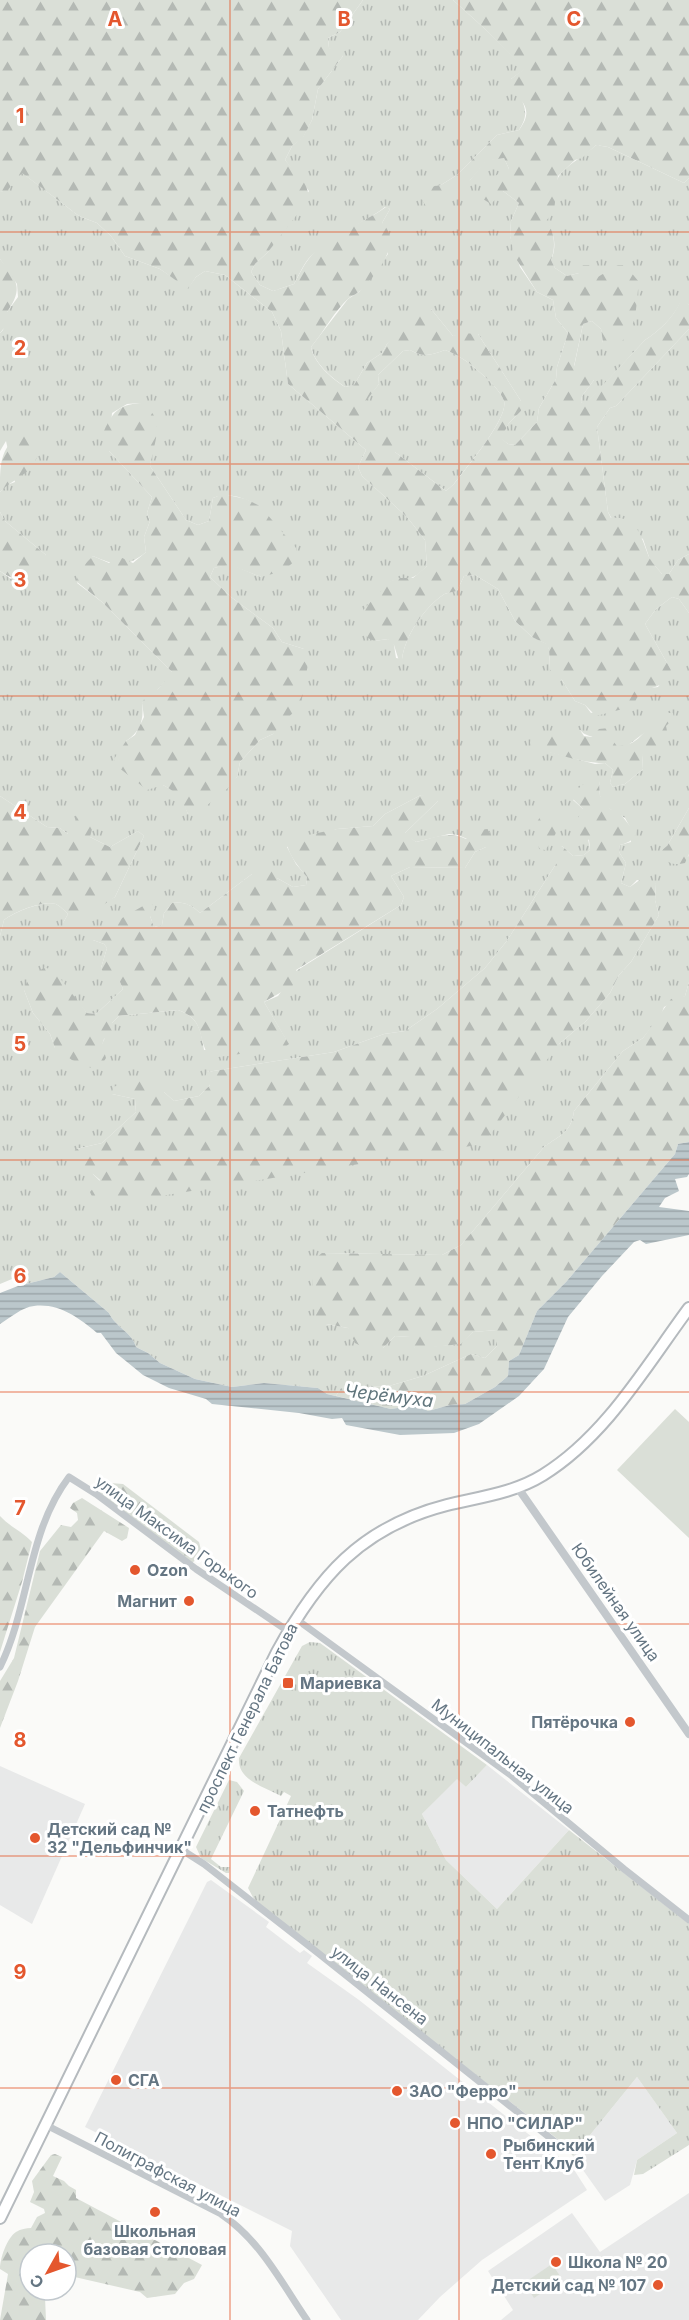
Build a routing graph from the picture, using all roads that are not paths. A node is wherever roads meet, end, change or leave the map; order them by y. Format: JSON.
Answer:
{"nodes":[{"id":1,"x":689,"y":1308,"type":"edge"},
{"id":2,"x":518,"y":1488,"type":"junction"},
{"id":3,"x":296,"y":1619,"type":"junction"},
{"id":4,"x":288,"y":1631,"type":"junction"},
{"id":5,"x":0,"y":1667,"type":"edge"},
{"id":6,"x":689,"y":1734,"type":"edge"},
{"id":7,"x":182,"y":1850,"type":"junction"},
{"id":8,"x":689,"y":1920,"type":"edge"},
{"id":9,"x":46,"y":2126,"type":"junction"},
{"id":10,"x":559,"y":2145,"type":"dead end"},
{"id":11,"x":0,"y":2218,"type":"edge"},
{"id":12,"x":307,"y":2320,"type":"edge"}],
"edges":[{"from":1,"to":2,"type":"main road","name":"проспект Генерала Батова"},
{"from":2,"to":3,"type":"main road","name":"проспект Генерала Батова"},
{"from":2,"to":6,"type":"street","name":"Юбилейная улица"},
{"from":3,"to":4,"type":"main road","name":"проспект Генерала Батова"},
{"from":3,"to":8,"type":"street","name":"Муниципальная улица"},
{"from":4,"to":5,"type":"street","name":"улица Максима Горького"},
{"from":4,"to":7,"type":"main road","name":"проспект Генерала Батова"},
{"from":7,"to":9,"type":"main road","name":"проспект Генерала Батова"},
{"from":7,"to":10,"type":"street","name":"улица Нансена"},
{"from":9,"to":11,"type":"main road","name":"проспект Генерала Батова"},
{"from":9,"to":12,"type":"street","name":"Полиграфская улица"}]}
